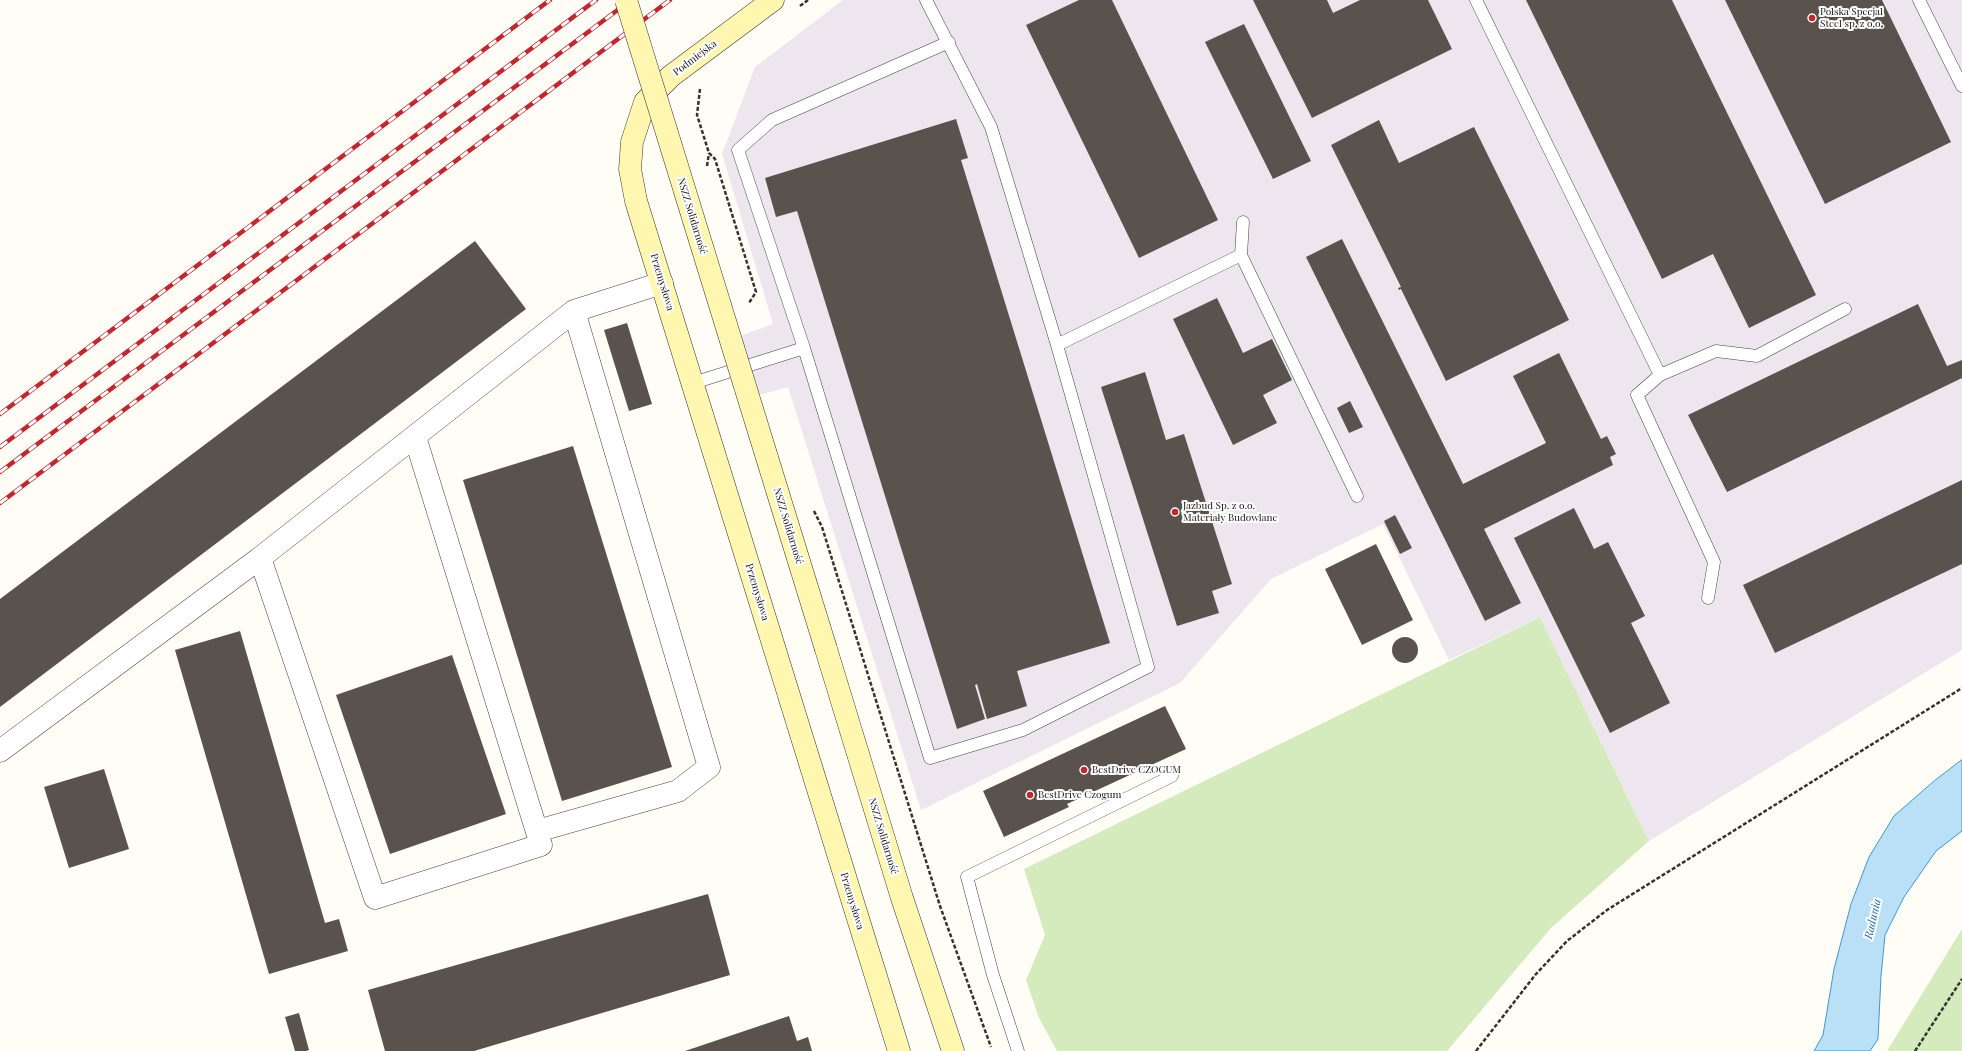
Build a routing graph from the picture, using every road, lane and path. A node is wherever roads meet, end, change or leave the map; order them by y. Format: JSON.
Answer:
{"nodes":[{"id":1,"x":626,"y":0,"type":"edge"},
{"id":2,"x":773,"y":0,"type":"edge"},
{"id":3,"x":808,"y":0,"type":"edge"},
{"id":4,"x":926,"y":0,"type":"edge"},
{"id":5,"x":1476,"y":0,"type":"edge"},
{"id":6,"x":1919,"y":0,"type":"edge"},
{"id":7,"x":795,"y":10,"type":"dead end"},
{"id":8,"x":949,"y":42,"type":"junction"},
{"id":9,"x":700,"y":82,"type":"dead end"},
{"id":10,"x":1962,"y":86,"type":"edge"},
{"id":11,"x":635,"y":131,"type":"joint"},
{"id":12,"x":1243,"y":222,"type":"dead end"},
{"id":13,"x":1241,"y":255,"type":"junction"},
{"id":14,"x":662,"y":283,"type":"junction"},
{"id":15,"x":748,"y":306,"type":"dead end"},
{"id":16,"x":1845,"y":309,"type":"dead end"},
{"id":17,"x":574,"y":311,"type":"junction"},
{"id":18,"x":1057,"y":345,"type":"junction"},
{"id":19,"x":804,"y":348,"type":"junction"},
{"id":20,"x":1660,"y":375,"type":"junction"},
{"id":21,"x":693,"y":383,"type":"junction"},
{"id":22,"x":416,"y":437,"type":"junction"},
{"id":23,"x":1357,"y":496,"type":"dead end"},
{"id":24,"x":813,"y":509,"type":"dead end"},
{"id":25,"x":260,"y":558,"type":"junction"},
{"id":26,"x":1708,"y":598,"type":"dead end"},
{"id":27,"x":1962,"y":688,"type":"edge"},
{"id":28,"x":0,"y":751,"type":"edge"},
{"id":29,"x":1172,"y":776,"type":"dead end"},
{"id":30,"x":537,"y":830,"type":"junction"},
{"id":31,"x":1962,"y":979,"type":"edge"},
{"id":32,"x":899,"y":1051,"type":"edge"},
{"id":33,"x":953,"y":1051,"type":"edge"},
{"id":34,"x":993,"y":1051,"type":"edge"},
{"id":35,"x":1018,"y":1051,"type":"edge"},
{"id":36,"x":1476,"y":1051,"type":"edge"},
{"id":37,"x":1915,"y":1051,"type":"edge"}],
"edges":[{"from":1,"to":33,"type":"street","name":"NSZZ Solidarność","bridge":true},
{"from":2,"to":11,"type":"street","name":"Podmiejska"},
{"from":3,"to":7,"type":"path"},
{"from":4,"to":8,"type":"lane"},
{"from":5,"to":20,"type":"lane"},
{"from":6,"to":10,"type":"lane"},
{"from":8,"to":18,"type":"lane"},
{"from":8,"to":19,"type":"lane"},
{"from":9,"to":15,"type":"path"},
{"from":11,"to":14,"type":"street","name":"Przemysłowa"},
{"from":12,"to":13,"type":"lane"},
{"from":13,"to":18,"type":"lane"},
{"from":13,"to":23,"type":"lane"},
{"from":14,"to":17,"type":"street"},
{"from":14,"to":21,"type":"street","name":"Przemysłowa"},
{"from":16,"to":20,"type":"lane"},
{"from":17,"to":22,"type":"street"},
{"from":17,"to":30,"type":"street"},
{"from":18,"to":19,"type":"lane"},
{"from":19,"to":21,"type":"lane"},
{"from":20,"to":26,"type":"lane"},
{"from":21,"to":32,"type":"street","name":"Przemysłowa"},
{"from":22,"to":25,"type":"street"},
{"from":22,"to":30,"type":"street"},
{"from":24,"to":34,"type":"path"},
{"from":25,"to":28,"type":"street"},
{"from":25,"to":30,"type":"street"},
{"from":27,"to":36,"type":"path"},
{"from":29,"to":35,"type":"lane"},
{"from":31,"to":37,"type":"path"}]}
